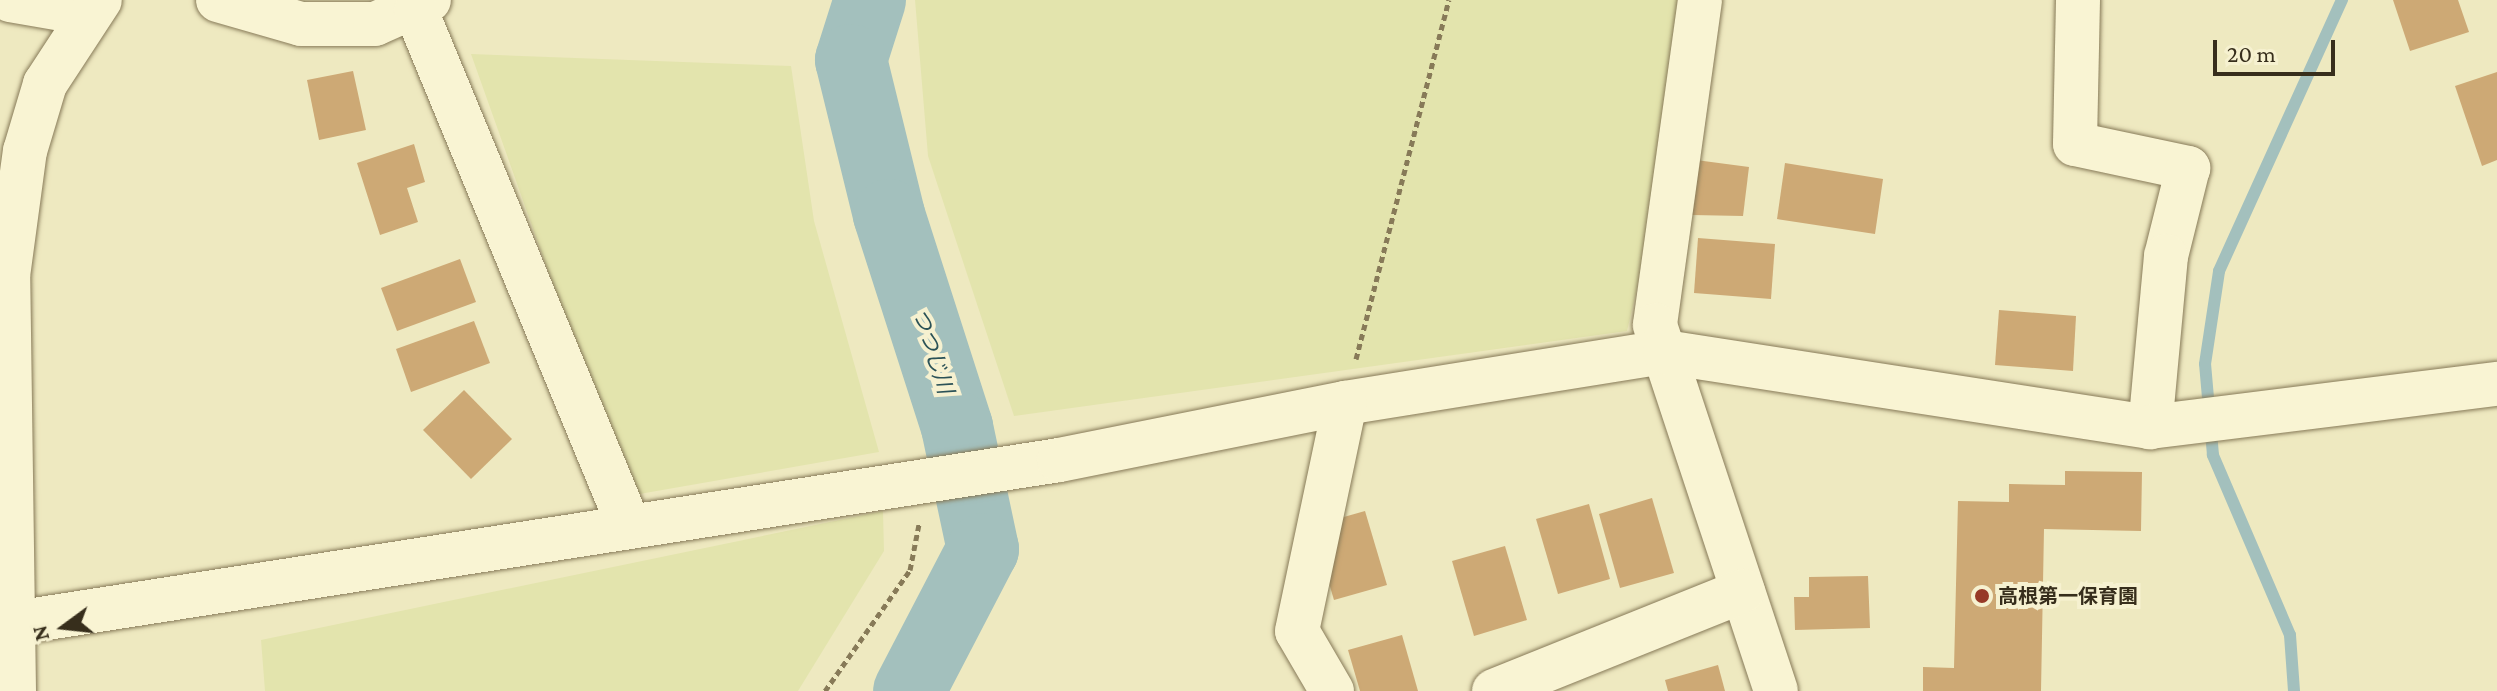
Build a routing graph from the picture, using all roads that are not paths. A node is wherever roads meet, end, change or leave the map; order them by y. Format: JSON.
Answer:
{"nodes":[{"id":1,"x":10,"y":0,"type":"edge"},
{"id":2,"x":218,"y":0,"type":"edge"},
{"id":3,"x":1700,"y":0,"type":"edge"},
{"id":4,"x":2078,"y":0,"type":"edge"},
{"id":5,"x":423,"y":5,"type":"edge"},
{"id":6,"x":95,"y":7,"type":"edge"},
{"id":7,"x":1665,"y":352,"type":"junction"},
{"id":8,"x":2497,"y":384,"type":"edge"},
{"id":9,"x":1345,"y":403,"type":"junction"},
{"id":10,"x":2163,"y":426,"type":"junction"},
{"id":11,"x":628,"y":524,"type":"junction"},
{"id":12,"x":1743,"y":591,"type":"junction"},
{"id":13,"x":15,"y":623,"type":"junction"},
{"id":14,"x":14,"y":691,"type":"edge"},
{"id":15,"x":1332,"y":691,"type":"edge"},
{"id":16,"x":1494,"y":691,"type":"edge"},
{"id":17,"x":1776,"y":691,"type":"edge"}],
"edges":[{"from":1,"to":6,"type":"street"},
{"from":2,"to":5,"type":"street"},
{"from":3,"to":7,"type":"street"},
{"from":4,"to":10,"type":"street"},
{"from":5,"to":11,"type":"street"},
{"from":6,"to":13,"type":"street"},
{"from":7,"to":9,"type":"street"},
{"from":7,"to":10,"type":"street"},
{"from":7,"to":12,"type":"street"},
{"from":8,"to":10,"type":"street"},
{"from":9,"to":11,"type":"street"},
{"from":9,"to":15,"type":"street"},
{"from":11,"to":13,"type":"street"},
{"from":12,"to":16,"type":"street"},
{"from":12,"to":17,"type":"street"},
{"from":13,"to":14,"type":"street"}]}
